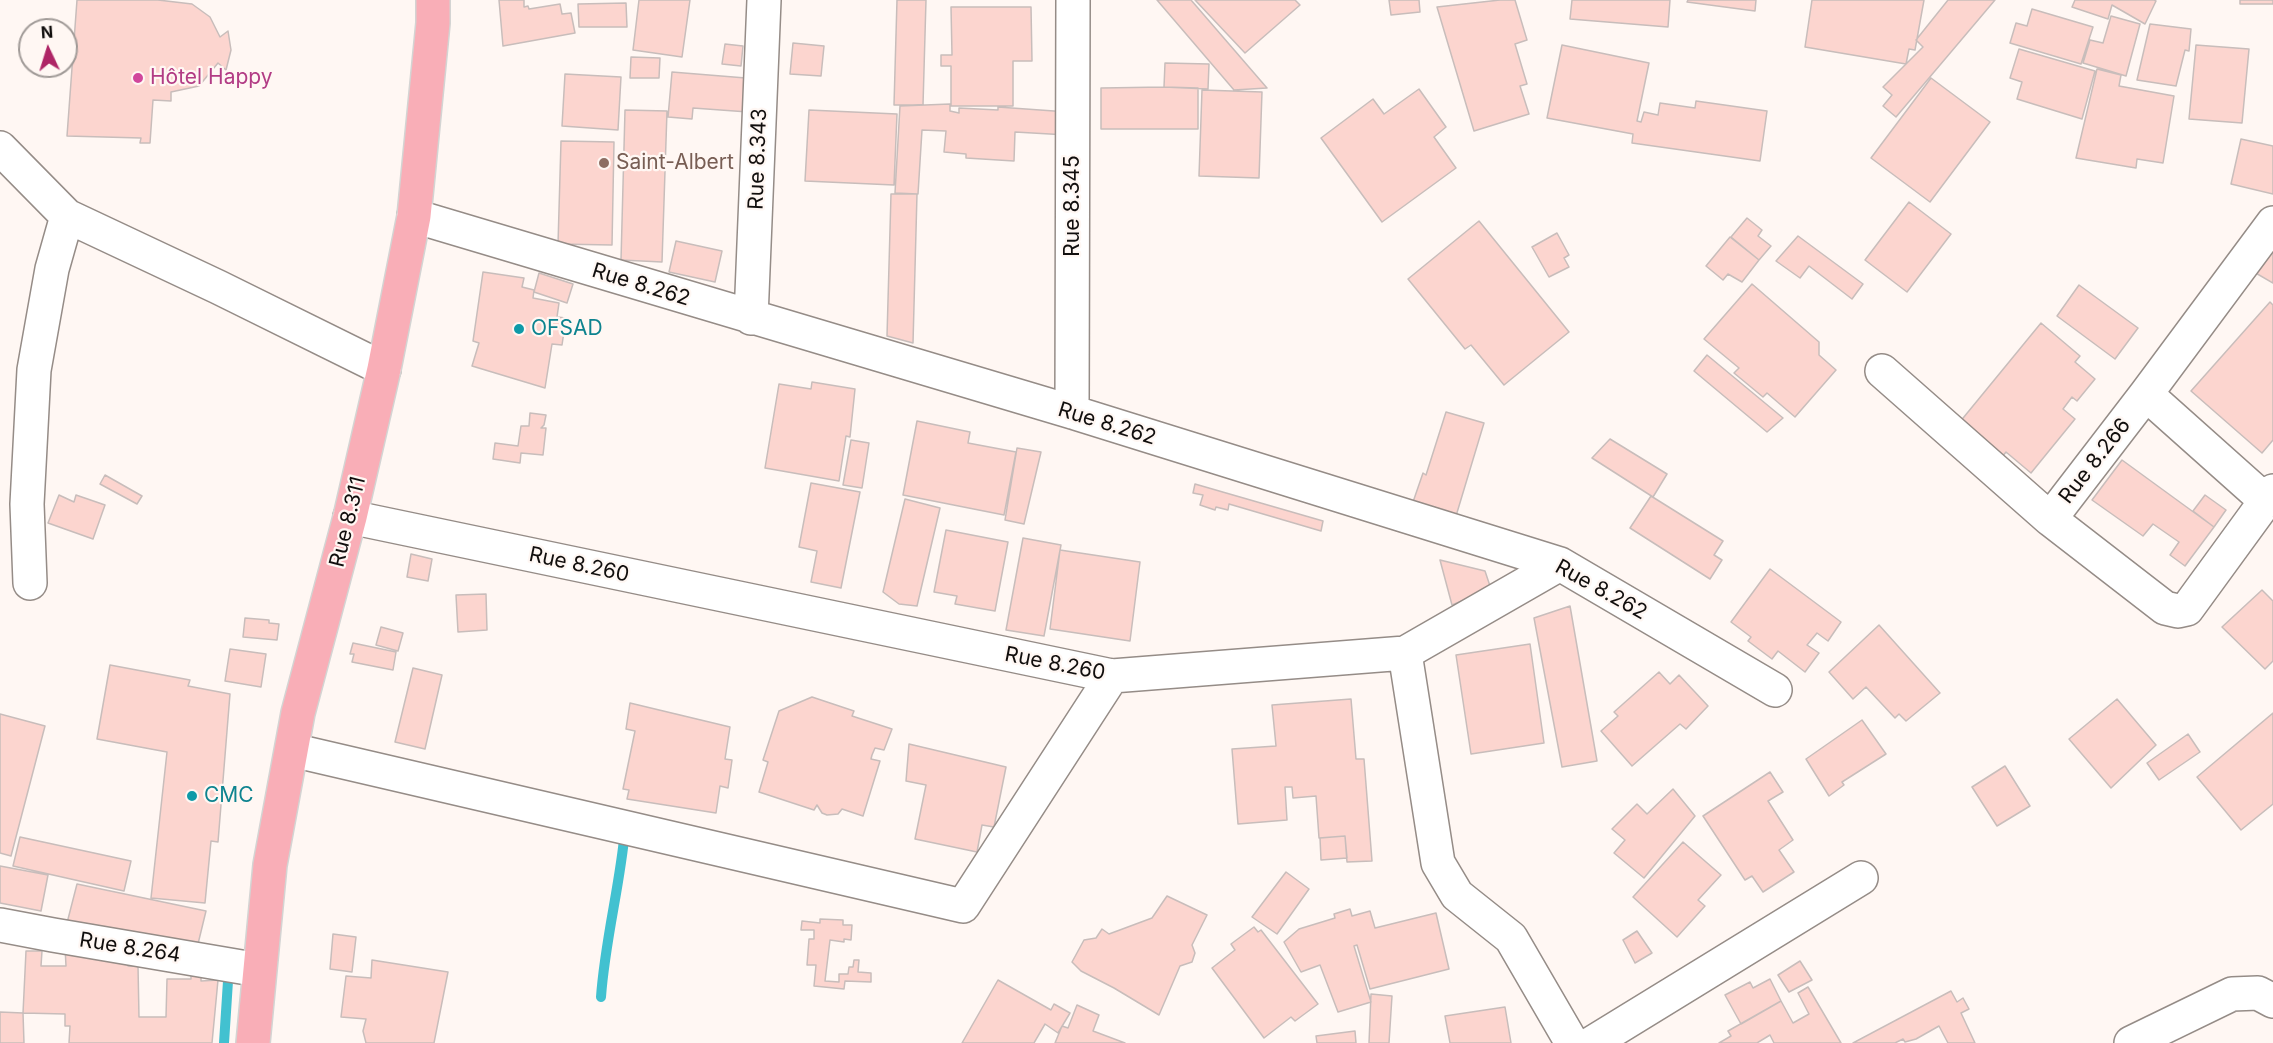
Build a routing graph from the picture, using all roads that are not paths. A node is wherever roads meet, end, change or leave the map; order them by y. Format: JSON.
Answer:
{"nodes":[{"id":1,"x":433,"y":0,"type":"edge"},
{"id":2,"x":764,"y":0,"type":"edge"},
{"id":3,"x":1073,"y":0,"type":"edge"},
{"id":4,"x":0,"y":148,"type":"edge"},
{"id":5,"x":67,"y":216,"type":"junction"},
{"id":6,"x":414,"y":216,"type":"junction"},
{"id":7,"x":2273,"y":223,"type":"edge"},
{"id":8,"x":751,"y":318,"type":"junction"},
{"id":9,"x":384,"y":369,"type":"junction"},
{"id":10,"x":1882,"y":371,"type":"dead end"},
{"id":11,"x":2146,"y":394,"type":"junction"},
{"id":12,"x":1072,"y":412,"type":"junction"},
{"id":13,"x":2269,"y":496,"type":"edge"},
{"id":14,"x":350,"y":517,"type":"junction"},
{"id":15,"x":2050,"y":519,"type":"junction"},
{"id":16,"x":1560,"y":564,"type":"junction"},
{"id":17,"x":30,"y":583,"type":"dead end"},
{"id":18,"x":1405,"y":653,"type":"junction"},
{"id":19,"x":1112,"y":676,"type":"junction"},
{"id":20,"x":1775,"y":690,"type":"dead end"},
{"id":21,"x":292,"y":750,"type":"junction"},
{"id":22,"x":1861,"y":878,"type":"dead end"},
{"id":23,"x":0,"y":925,"type":"edge"},
{"id":24,"x":259,"y":970,"type":"junction"},
{"id":25,"x":2273,"y":1001,"type":"edge"},
{"id":26,"x":254,"y":1043,"type":"edge"},
{"id":27,"x":1572,"y":1043,"type":"edge"},
{"id":28,"x":1592,"y":1043,"type":"edge"},
{"id":29,"x":2131,"y":1043,"type":"edge"}],
"edges":[{"from":1,"to":6,"type":"main road","name":"Rue 8.311"},
{"from":2,"to":8,"type":"street","name":"Rue 8.343"},
{"from":3,"to":12,"type":"street","name":"Rue 8.345"},
{"from":4,"to":5,"type":"street"},
{"from":5,"to":9,"type":"street"},
{"from":5,"to":17,"type":"street"},
{"from":6,"to":8,"type":"street","name":"Rue 8.262"},
{"from":6,"to":9,"type":"main road","name":"Rue 8.311"},
{"from":7,"to":11,"type":"street","name":"Rue 8.266"},
{"from":8,"to":12,"type":"street","name":"Rue 8.262"},
{"from":9,"to":14,"type":"main road","name":"Rue 8.311"},
{"from":10,"to":15,"type":"street","name":"Rue 8.266"},
{"from":11,"to":13,"type":"street"},
{"from":11,"to":15,"type":"street","name":"Rue 8.266"},
{"from":12,"to":16,"type":"street","name":"Rue 8.262"},
{"from":13,"to":15,"type":"street"},
{"from":14,"to":19,"type":"street","name":"Rue 8.260"},
{"from":14,"to":21,"type":"main road","name":"Rue 8.311"},
{"from":16,"to":18,"type":"street"},
{"from":16,"to":20,"type":"street","name":"Rue 8.262"},
{"from":18,"to":19,"type":"street","name":"Rue 8.260"},
{"from":18,"to":27,"type":"street"},
{"from":19,"to":21,"type":"street"},
{"from":21,"to":24,"type":"main road","name":"Rue 8.311"},
{"from":22,"to":28,"type":"street"},
{"from":23,"to":24,"type":"street","name":"Rue 8.264"},
{"from":24,"to":26,"type":"main road","name":"Rue 8.311"},
{"from":25,"to":29,"type":"street"}]}
